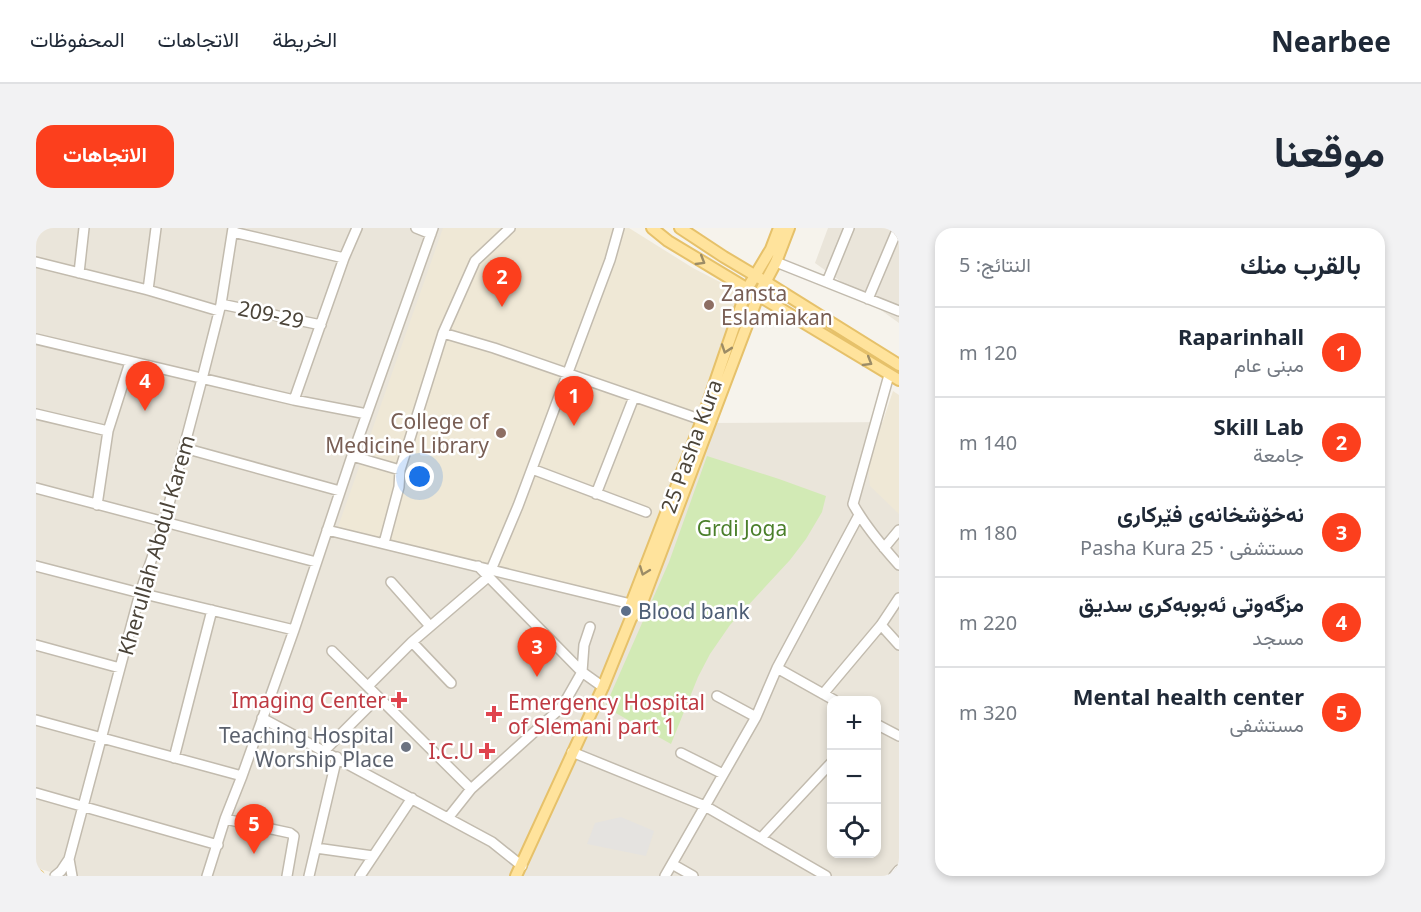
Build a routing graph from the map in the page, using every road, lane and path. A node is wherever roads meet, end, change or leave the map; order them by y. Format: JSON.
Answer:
{"nodes":[{"id":1,"x":84,"y":228,"type":"edge"},
{"id":2,"x":156,"y":228,"type":"edge"},
{"id":3,"x":357,"y":228,"type":"edge"},
{"id":4,"x":416,"y":228,"type":"edge"},
{"id":5,"x":510,"y":228,"type":"edge"},
{"id":6,"x":619,"y":228,"type":"edge"},
{"id":7,"x":652,"y":228,"type":"edge"},
{"id":8,"x":680,"y":228,"type":"edge"},
{"id":9,"x":779,"y":228,"type":"edge"},
{"id":10,"x":789,"y":228,"type":"edge"},
{"id":11,"x":849,"y":228,"type":"edge"},
{"id":12,"x":898,"y":228,"type":"edge"},
{"id":13,"x":233,"y":230,"type":"edge"},
{"id":14,"x":432,"y":231,"type":"edge"},
{"id":15,"x":344,"y":258,"type":"junction"},
{"id":16,"x":36,"y":262,"type":"edge"},
{"id":17,"x":776,"y":262,"type":"junction"},
{"id":18,"x":79,"y":273,"type":"junction"},
{"id":19,"x":756,"y":276,"type":"junction"},
{"id":20,"x":766,"y":282,"type":"junction"},
{"id":21,"x":827,"y":282,"type":"junction"},
{"id":22,"x":747,"y":289,"type":"junction"},
{"id":23,"x":148,"y":290,"type":"junction"},
{"id":24,"x":758,"y":296,"type":"junction"},
{"id":25,"x":868,"y":299,"type":"junction"},
{"id":26,"x":220,"y":308,"type":"junction"},
{"id":27,"x":899,"y":311,"type":"edge"},
{"id":28,"x":321,"y":324,"type":"junction"},
{"id":29,"x":443,"y":333,"type":"junction"},
{"id":30,"x":36,"y":339,"type":"edge"},
{"id":31,"x":898,"y":361,"type":"edge"},
{"id":32,"x":130,"y":362,"type":"junction"},
{"id":33,"x":567,"y":374,"type":"junction"},
{"id":34,"x":894,"y":377,"type":"edge"},
{"id":35,"x":202,"y":379,"type":"junction"},
{"id":36,"x":634,"y":397,"type":"junction"},
{"id":37,"x":294,"y":400,"type":"junction"},
{"id":38,"x":36,"y":414,"type":"edge"},
{"id":39,"x":367,"y":414,"type":"junction"},
{"id":40,"x":702,"y":420,"type":"junction"},
{"id":41,"x":108,"y":431,"type":"junction"},
{"id":42,"x":184,"y":448,"type":"junction"},
{"id":43,"x":352,"y":456,"type":"junction"},
{"id":44,"x":532,"y":469,"type":"junction"},
{"id":45,"x":400,"y":470,"type":"junction"},
{"id":46,"x":36,"y":488,"type":"edge"},
{"id":47,"x":340,"y":491,"type":"junction"},
{"id":48,"x":596,"y":494,"type":"junction"},
{"id":49,"x":98,"y":505,"type":"junction"},
{"id":50,"x":646,"y":512,"type":"dead end"},
{"id":51,"x":859,"y":515,"type":"junction"},
{"id":52,"x":164,"y":523,"type":"junction"},
{"id":53,"x":327,"y":530,"type":"junction"},
{"id":54,"x":899,"y":530,"type":"edge"},
{"id":55,"x":384,"y":543,"type":"junction"},
{"id":56,"x":884,"y":548,"type":"junction"},
{"id":57,"x":316,"y":562,"type":"junction"},
{"id":58,"x":899,"y":565,"type":"edge"},
{"id":59,"x":36,"y":566,"type":"edge"},
{"id":60,"x":489,"y":573,"type":"junction"},
{"id":61,"x":391,"y":582,"type":"dead end"},
{"id":62,"x":140,"y":593,"type":"junction"},
{"id":63,"x":899,"y":598,"type":"edge"},
{"id":64,"x":631,"y":604,"type":"junction"},
{"id":65,"x":212,"y":610,"type":"junction"},
{"id":66,"x":631,"y":618,"type":"junction"},
{"id":67,"x":881,"y":625,"type":"junction"},
{"id":68,"x":430,"y":626,"type":"junction"},
{"id":69,"x":590,"y":627,"type":"dead end"},
{"id":70,"x":294,"y":630,"type":"junction"},
{"id":71,"x":412,"y":642,"type":"junction"},
{"id":72,"x":36,"y":645,"type":"edge"},
{"id":73,"x":899,"y":645,"type":"edge"},
{"id":74,"x":332,"y":651,"type":"dead end"},
{"id":75,"x":120,"y":668,"type":"junction"},
{"id":76,"x":777,"y":668,"type":"junction"},
{"id":77,"x":582,"y":672,"type":"junction"},
{"id":78,"x":451,"y":683,"type":"dead end"},
{"id":79,"x":368,"y":686,"type":"junction"},
{"id":80,"x":603,"y":687,"type":"junction"},
{"id":81,"x":824,"y":694,"type":"junction"},
{"id":82,"x":717,"y":696,"type":"dead end"},
{"id":83,"x":827,"y":696,"type":"edge"},
{"id":84,"x":378,"y":697,"type":"junction"},
{"id":85,"x":756,"y":717,"type":"junction"},
{"id":86,"x":262,"y":718,"type":"junction"},
{"id":87,"x":36,"y":720,"type":"edge"},
{"id":88,"x":881,"y":727,"type":"edge"},
{"id":89,"x":899,"y":736,"type":"edge"},
{"id":90,"x":102,"y":738,"type":"junction"},
{"id":91,"x":324,"y":751,"type":"junction"},
{"id":92,"x":572,"y":752,"type":"junction"},
{"id":93,"x":681,"y":753,"type":"dead end"},
{"id":94,"x":337,"y":757,"type":"junction"},
{"id":95,"x":174,"y":758,"type":"junction"},
{"id":96,"x":827,"y":767,"type":"edge"},
{"id":97,"x":723,"y":774,"type":"junction"},
{"id":98,"x":242,"y":776,"type":"junction"},
{"id":99,"x":471,"y":789,"type":"junction"},
{"id":100,"x":36,"y":793,"type":"edge"},
{"id":101,"x":412,"y":798,"type":"junction"},
{"id":102,"x":84,"y":806,"type":"junction"},
{"id":103,"x":705,"y":806,"type":"junction"},
{"id":104,"x":448,"y":818,"type":"junction"},
{"id":105,"x":225,"y":819,"type":"junction"},
{"id":106,"x":761,"y":838,"type":"junction"},
{"id":107,"x":218,"y":845,"type":"junction"},
{"id":108,"x":316,"y":848,"type":"junction"},
{"id":109,"x":373,"y":856,"type":"junction"},
{"id":110,"x":69,"y":859,"type":"junction"},
{"id":111,"x":672,"y":864,"type":"junction"},
{"id":112,"x":899,"y":870,"type":"edge"},
{"id":113,"x":519,"y":871,"type":"edge"},
{"id":114,"x":55,"y":876,"type":"edge"},
{"id":115,"x":72,"y":876,"type":"edge"},
{"id":116,"x":209,"y":876,"type":"edge"},
{"id":117,"x":287,"y":876,"type":"edge"},
{"id":118,"x":309,"y":876,"type":"edge"},
{"id":119,"x":360,"y":876,"type":"edge"},
{"id":120,"x":665,"y":876,"type":"edge"},
{"id":121,"x":693,"y":876,"type":"edge"},
{"id":122,"x":826,"y":876,"type":"edge"},
{"id":123,"x":894,"y":876,"type":"edge"}],
"edges":[{"from":1,"to":18,"type":"street"},
{"from":2,"to":23,"type":"street"},
{"from":3,"to":15,"type":"street"},
{"from":4,"to":14,"type":"street"},
{"from":5,"to":29,"type":"street"},
{"from":6,"to":33,"type":"street"},
{"from":7,"to":22,"type":"main road","one_way":true},
{"from":8,"to":19,"type":"main road"},
{"from":9,"to":19,"type":"main road","name":"25 Pasha Kura"},
{"from":10,"to":17,"type":"main road","name":"25 Pasha Kura"},
{"from":11,"to":21,"type":"street"},
{"from":12,"to":25,"type":"street"},
{"from":13,"to":15,"type":"street"},
{"from":13,"to":26,"type":"street","name":"Kherullah Abdul Karem"},
{"from":14,"to":39,"type":"street"},
{"from":15,"to":28,"type":"street"},
{"from":16,"to":18,"type":"street","name":"209-29"},
{"from":17,"to":20,"type":"main road","name":"25 Pasha Kura"},
{"from":17,"to":21,"type":"street"},
{"from":18,"to":23,"type":"street","name":"209-29"},
{"from":19,"to":20,"type":"main road"},
{"from":19,"to":22,"type":"main road","name":"25 Pasha Kura"},
{"from":20,"to":24,"type":"main road","name":"25 Pasha Kura"},
{"from":20,"to":31,"type":"main road"},
{"from":21,"to":25,"type":"street"},
{"from":22,"to":24,"type":"main road"},
{"from":22,"to":40,"type":"main road","name":"25 Pasha Kura","one_way":true},
{"from":23,"to":26,"type":"street","name":"209-29"},
{"from":24,"to":34,"type":"main road","one_way":true},
{"from":24,"to":66,"type":"main road","name":"25 Pasha Kura"},
{"from":25,"to":27,"type":"street"},
{"from":26,"to":28,"type":"street","name":"209-29"},
{"from":26,"to":35,"type":"street","name":"Kherullah Abdul Karem"},
{"from":28,"to":37,"type":"street"},
{"from":29,"to":33,"type":"street"},
{"from":29,"to":45,"type":"street"},
{"from":30,"to":32,"type":"street"},
{"from":32,"to":35,"type":"street"},
{"from":32,"to":41,"type":"street"},
{"from":33,"to":36,"type":"street"},
{"from":33,"to":44,"type":"street"},
{"from":34,"to":51,"type":"street"},
{"from":35,"to":37,"type":"street"},
{"from":35,"to":42,"type":"street","name":"Kherullah Abdul Karem"},
{"from":36,"to":40,"type":"street"},
{"from":36,"to":48,"type":"street"},
{"from":37,"to":39,"type":"street"},
{"from":38,"to":41,"type":"street"},
{"from":39,"to":43,"type":"street"},
{"from":40,"to":64,"type":"main road","name":"25 Pasha Kura","one_way":true},
{"from":41,"to":49,"type":"street"},
{"from":42,"to":47,"type":"street"},
{"from":42,"to":52,"type":"street","name":"Kherullah Abdul Karem"},
{"from":43,"to":45,"type":"street"},
{"from":43,"to":47,"type":"street"},
{"from":44,"to":48,"type":"street"},
{"from":44,"to":60,"type":"street"},
{"from":45,"to":55,"type":"street"},
{"from":46,"to":49,"type":"street"},
{"from":47,"to":53,"type":"street"},
{"from":48,"to":50,"type":"street"},
{"from":49,"to":52,"type":"street"},
{"from":51,"to":56,"type":"street"},
{"from":51,"to":76,"type":"street"},
{"from":52,"to":57,"type":"street"},
{"from":52,"to":62,"type":"street","name":"Kherullah Abdul Karem"},
{"from":53,"to":55,"type":"street"},
{"from":53,"to":57,"type":"street"},
{"from":54,"to":56,"type":"street"},
{"from":55,"to":60,"type":"street"},
{"from":56,"to":58,"type":"street"},
{"from":57,"to":70,"type":"street"},
{"from":59,"to":62,"type":"street"},
{"from":60,"to":64,"type":"street"},
{"from":60,"to":68,"type":"street"},
{"from":60,"to":77,"type":"street"},
{"from":61,"to":68,"type":"street"},
{"from":62,"to":65,"type":"street"},
{"from":62,"to":75,"type":"street","name":"Kherullah Abdul Karem"},
{"from":63,"to":67,"type":"street"},
{"from":64,"to":66,"type":"main road","name":"25 Pasha Kura"},
{"from":65,"to":70,"type":"street"},
{"from":65,"to":95,"type":"street"},
{"from":66,"to":80,"type":"main road","name":"25 Pasha Kura"},
{"from":67,"to":73,"type":"street"},
{"from":67,"to":81,"type":"street"},
{"from":68,"to":71,"type":"street"},
{"from":69,"to":77,"type":"street"},
{"from":70,"to":86,"type":"street"},
{"from":71,"to":78,"type":"street"},
{"from":71,"to":79,"type":"street"},
{"from":72,"to":75,"type":"street"},
{"from":74,"to":79,"type":"street"},
{"from":75,"to":90,"type":"street","name":"Kherullah Abdul Karem"},
{"from":76,"to":81,"type":"street"},
{"from":76,"to":85,"type":"street"},
{"from":77,"to":80,"type":"street"},
{"from":77,"to":99,"type":"street"},
{"from":79,"to":84,"type":"street"},
{"from":80,"to":92,"type":"main road","name":"25 Pasha Kura"},
{"from":81,"to":83,"type":"street"},
{"from":82,"to":85,"type":"street"},
{"from":84,"to":91,"type":"street"},
{"from":84,"to":99,"type":"street"},
{"from":85,"to":97,"type":"street"},
{"from":86,"to":91,"type":"street"},
{"from":86,"to":98,"type":"street"},
{"from":87,"to":90,"type":"street"},
{"from":88,"to":89,"type":"street"},
{"from":90,"to":95,"type":"street"},
{"from":90,"to":102,"type":"street","name":"Kherullah Abdul Karem"},
{"from":91,"to":94,"type":"street"},
{"from":92,"to":103,"type":"street"},
{"from":92,"to":113,"type":"main road","name":"25 Pasha Kura"},
{"from":93,"to":97,"type":"street"},
{"from":94,"to":101,"type":"street"},
{"from":94,"to":108,"type":"street"},
{"from":95,"to":98,"type":"street"},
{"from":96,"to":106,"type":"street"},
{"from":97,"to":103,"type":"street"},
{"from":98,"to":105,"type":"street"},
{"from":99,"to":104,"type":"street"},
{"from":100,"to":102,"type":"street"},
{"from":101,"to":104,"type":"street"},
{"from":101,"to":109,"type":"street"},
{"from":102,"to":107,"type":"street"},
{"from":102,"to":110,"type":"street","name":"Kherullah Abdul Karem"},
{"from":103,"to":106,"type":"street"},
{"from":103,"to":111,"type":"street"},
{"from":104,"to":113,"type":"street"},
{"from":105,"to":107,"type":"street"},
{"from":105,"to":117,"type":"street"},
{"from":106,"to":122,"type":"street"},
{"from":107,"to":116,"type":"street"},
{"from":108,"to":109,"type":"street"},
{"from":108,"to":118,"type":"street"},
{"from":109,"to":119,"type":"street"},
{"from":110,"to":114,"type":"street"},
{"from":110,"to":115,"type":"street"},
{"from":111,"to":120,"type":"street"},
{"from":111,"to":121,"type":"street"},
{"from":112,"to":123,"type":"street"}]}
